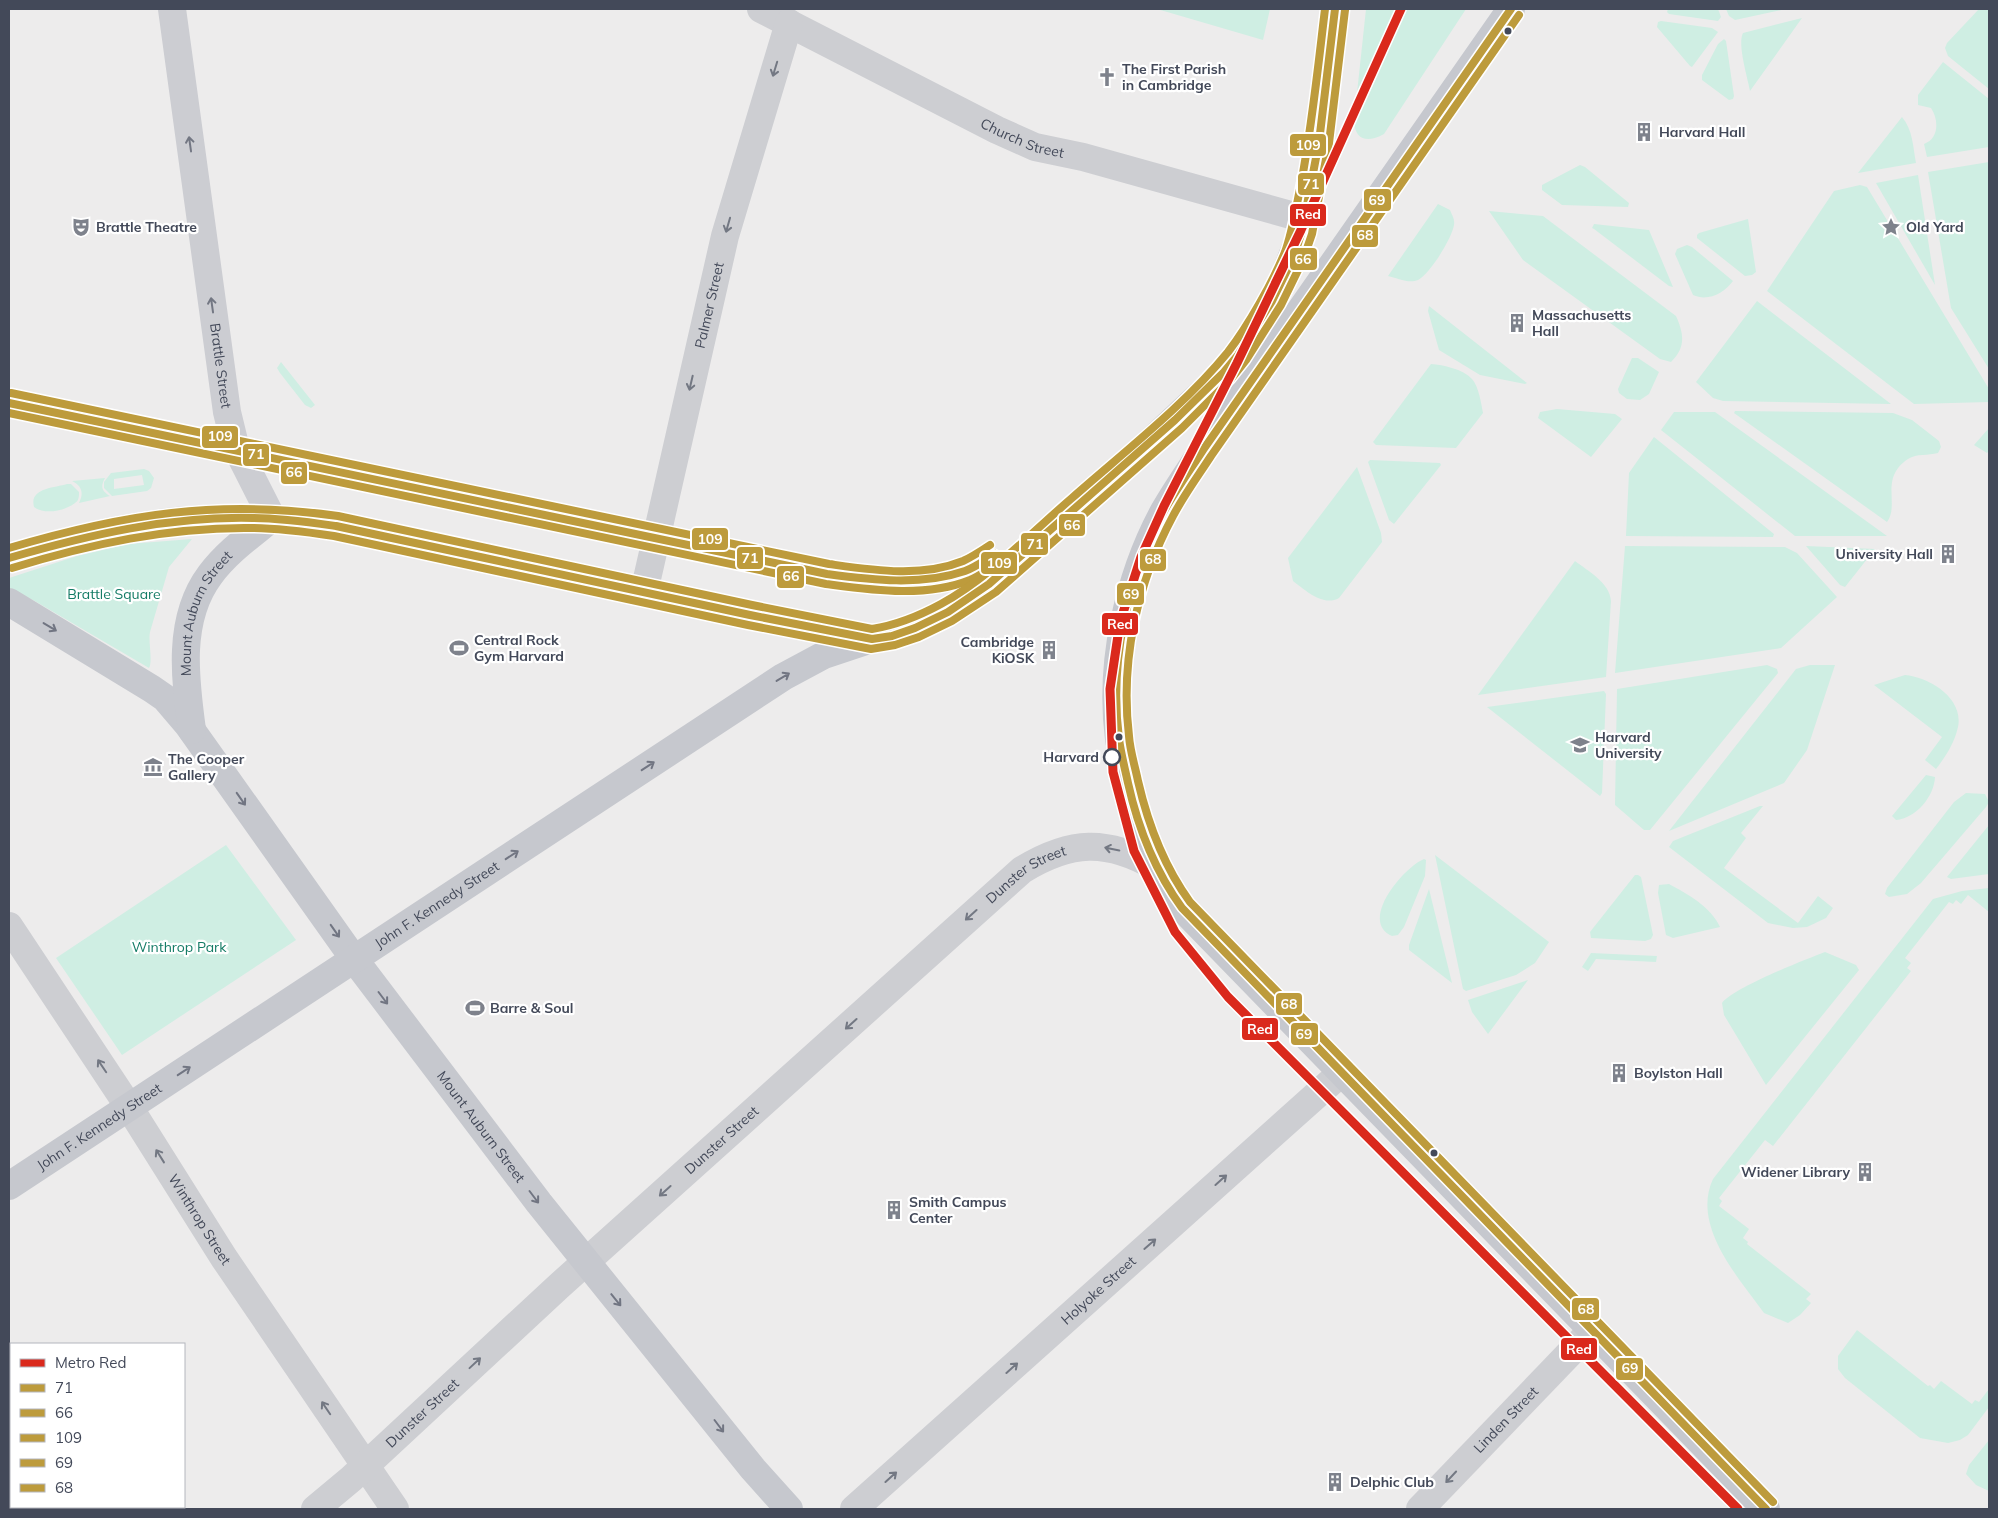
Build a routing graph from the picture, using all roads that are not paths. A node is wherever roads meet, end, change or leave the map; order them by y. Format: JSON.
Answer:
{"nodes":[{"id":1,"x":172,"y":9,"type":"edge"},
{"id":2,"x":761,"y":9,"type":"edge"},
{"id":3,"x":1335,"y":9,"type":"edge"},
{"id":4,"x":1511,"y":9,"type":"edge"},
{"id":5,"x":789,"y":23,"type":"junction"},
{"id":6,"x":1305,"y":219,"type":"junction"},
{"id":7,"x":1317,"y":286,"type":"junction"},
{"id":8,"x":1224,"y":372,"type":"junction"},
{"id":9,"x":272,"y":518,"type":"junction"},
{"id":10,"x":9,"y":558,"type":"edge"},
{"id":11,"x":644,"y":592,"type":"junction"},
{"id":12,"x":9,"y":602,"type":"edge"},
{"id":13,"x":872,"y":639,"type":"junction"},
{"id":14,"x":192,"y":730,"type":"junction"},
{"id":15,"x":1156,"y":868,"type":"junction"},
{"id":16,"x":9,"y":926,"type":"edge"},
{"id":17,"x":354,"y":959,"type":"junction"},
{"id":18,"x":1341,"y":1073,"type":"junction"},
{"id":19,"x":129,"y":1107,"type":"junction"},
{"id":20,"x":9,"y":1186,"type":"edge"},
{"id":21,"x":586,"y":1262,"type":"junction"},
{"id":22,"x":1592,"y":1330,"type":"junction"},
{"id":23,"x":364,"y":1466,"type":"junction"},
{"id":24,"x":316,"y":1509,"type":"edge"},
{"id":25,"x":395,"y":1509,"type":"edge"},
{"id":26,"x":789,"y":1509,"type":"edge"},
{"id":27,"x":854,"y":1509,"type":"edge"},
{"id":28,"x":1420,"y":1509,"type":"edge"},
{"id":29,"x":1766,"y":1509,"type":"edge"}],
"edges":[{"from":9,"to":1,"type":"main road","name":"Brattle Street","one_way":true},
{"from":2,"to":5,"type":"street","name":"Church Street"},
{"from":3,"to":6,"type":"main road"},
{"from":4,"to":7,"type":"main road"},
{"from":5,"to":6,"type":"street","name":"Church Street"},
{"from":5,"to":11,"type":"street","name":"Palmer Street","one_way":true},
{"from":6,"to":8,"type":"main road"},
{"from":7,"to":8,"type":"main road"},
{"from":7,"to":15,"type":"main road"},
{"from":8,"to":13,"type":"main road"},
{"from":9,"to":10,"type":"main road"},
{"from":9,"to":11,"type":"main road"},
{"from":9,"to":14,"type":"main road","name":"Mount Auburn Street"},
{"from":11,"to":13,"type":"main road"},
{"from":12,"to":14,"type":"main road","name":"Mount Auburn Street","one_way":true},
{"from":17,"to":13,"type":"main road","name":"John F. Kennedy Street","one_way":true},
{"from":14,"to":17,"type":"main road","name":"Mount Auburn Street","one_way":true},
{"from":15,"to":18,"type":"main road"},
{"from":15,"to":21,"type":"street","name":"Dunster Street","one_way":true},
{"from":19,"to":16,"type":"street","name":"Winthrop Street","one_way":true},
{"from":19,"to":17,"type":"main road","name":"John F. Kennedy Street","one_way":true},
{"from":17,"to":21,"type":"main road","name":"Mount Auburn Street","one_way":true},
{"from":18,"to":22,"type":"main road"},
{"from":27,"to":18,"type":"street","name":"Holyoke Street","one_way":true},
{"from":19,"to":20,"type":"main road","name":"John F. Kennedy Street"},
{"from":23,"to":19,"type":"street","name":"Winthrop Street","one_way":true},
{"from":23,"to":21,"type":"street","name":"Dunster Street","one_way":true},
{"from":21,"to":26,"type":"main road","name":"Mount Auburn Street","one_way":true},
{"from":22,"to":28,"type":"street","name":"Linden Street","one_way":true},
{"from":22,"to":29,"type":"main road"},
{"from":23,"to":24,"type":"street","name":"Dunster Street"},
{"from":23,"to":25,"type":"street","name":"Winthrop Street"}]}
